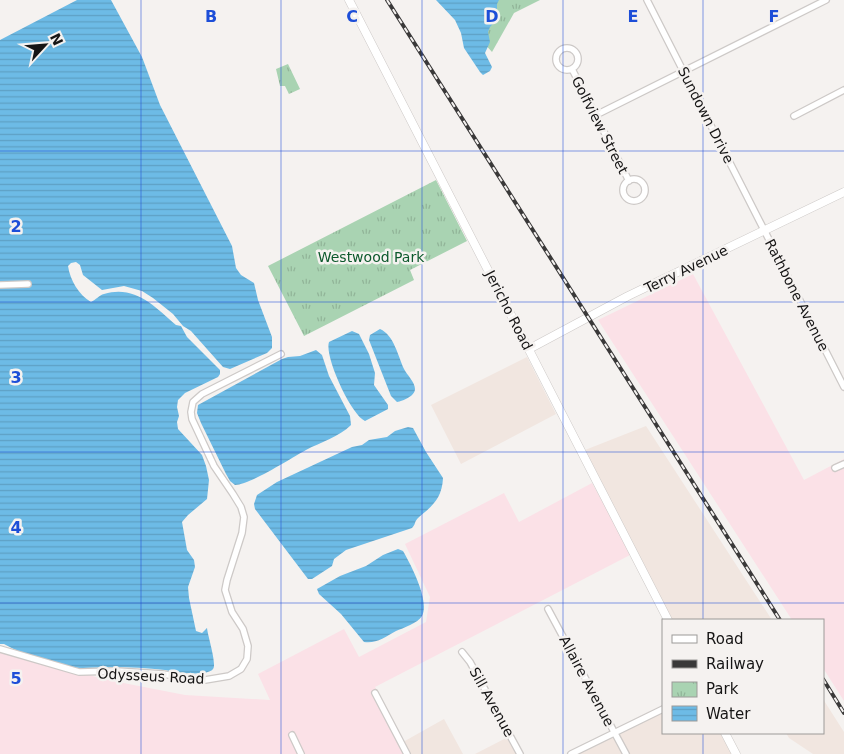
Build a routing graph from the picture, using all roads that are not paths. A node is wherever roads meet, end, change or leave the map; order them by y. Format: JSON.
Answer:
{"nodes":[{"id":1,"x":349,"y":0,"type":"edge"},
{"id":2,"x":648,"y":0,"type":"edge"},
{"id":3,"x":826,"y":0,"type":"edge"},
{"id":4,"x":572,"y":69,"type":"dead end"},
{"id":5,"x":683,"y":70,"type":"junction"},
{"id":6,"x":844,"y":90,"type":"edge"},
{"id":7,"x":596,"y":115,"type":"junction"},
{"id":8,"x":794,"y":116,"type":"dead end"},
{"id":9,"x":629,"y":181,"type":"dead end"},
{"id":10,"x":844,"y":192,"type":"edge"},
{"id":11,"x":764,"y":231,"type":"junction"},
{"id":12,"x":28,"y":284,"type":"dead end"},
{"id":13,"x":0,"y":285,"type":"edge"},
{"id":14,"x":529,"y":349,"type":"junction"},
{"id":15,"x":281,"y":354,"type":"dead end"},
{"id":16,"x":844,"y":387,"type":"edge"},
{"id":17,"x":844,"y":464,"type":"edge"},
{"id":18,"x":835,"y":468,"type":"dead end"},
{"id":19,"x":548,"y":609,"type":"dead end"},
{"id":20,"x":667,"y":619,"type":"edge"},
{"id":21,"x":0,"y":649,"type":"edge"},
{"id":22,"x":462,"y":652,"type":"dead end"},
{"id":23,"x":375,"y":693,"type":"dead end"},
{"id":24,"x":662,"y":709,"type":"edge"},
{"id":25,"x":614,"y":732,"type":"junction"},
{"id":26,"x":726,"y":734,"type":"edge"},
{"id":27,"x":292,"y":735,"type":"dead end"},
{"id":28,"x":301,"y":754,"type":"edge"},
{"id":29,"x":407,"y":754,"type":"edge"},
{"id":30,"x":520,"y":754,"type":"edge"},
{"id":31,"x":571,"y":754,"type":"edge"},
{"id":32,"x":626,"y":754,"type":"edge"},
{"id":33,"x":736,"y":754,"type":"edge"}],
"edges":[{"from":1,"to":14,"type":"main road","name":"Jericho Road"},
{"from":2,"to":5,"type":"street","name":"Sundown Drive"},
{"from":3,"to":5,"type":"street"},
{"from":4,"to":7,"type":"street","name":"Golfview Street"},
{"from":5,"to":7,"type":"street"},
{"from":5,"to":11,"type":"street","name":"Sundown Drive"},
{"from":6,"to":8,"type":"street"},
{"from":7,"to":9,"type":"street","name":"Golfview Street"},
{"from":10,"to":11,"type":"main road","name":"Terry Avenue"},
{"from":11,"to":14,"type":"main road","name":"Terry Avenue"},
{"from":11,"to":16,"type":"street","name":"Rathbone Avenue"},
{"from":12,"to":13,"type":"street"},
{"from":14,"to":20,"type":"main road","name":"Jericho Road"},
{"from":15,"to":21,"type":"street","name":"Odysseus Road"},
{"from":17,"to":18,"type":"street"},
{"from":19,"to":25,"type":"street","name":"Allaire Avenue"},
{"from":22,"to":30,"type":"street","name":"Sill Avenue"},
{"from":23,"to":29,"type":"street"},
{"from":24,"to":25,"type":"street"},
{"from":25,"to":31,"type":"street"},
{"from":25,"to":32,"type":"street","name":"Allaire Avenue"},
{"from":26,"to":33,"type":"main road"},
{"from":27,"to":28,"type":"street"}]}
